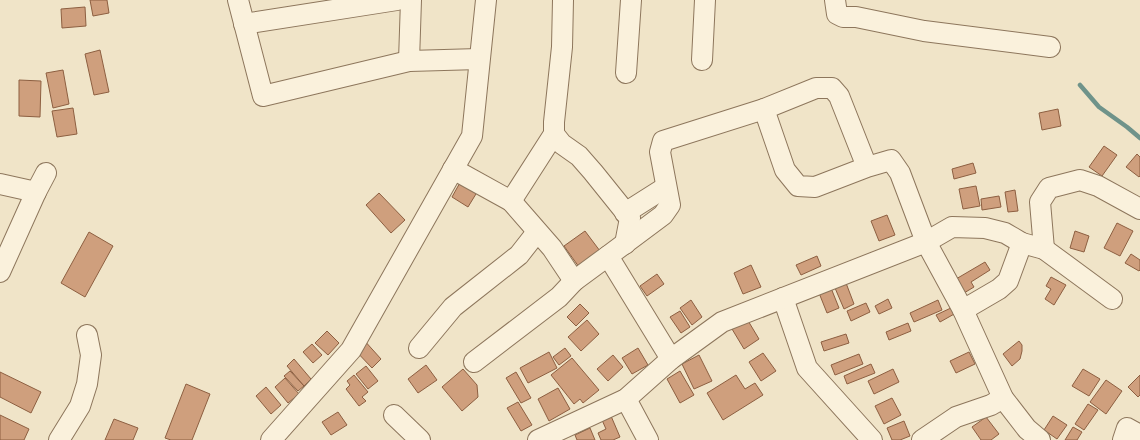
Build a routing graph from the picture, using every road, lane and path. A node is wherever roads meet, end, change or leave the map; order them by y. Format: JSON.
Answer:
{"nodes":[{"id":1,"x":238,"y":0,"type":"edge"},
{"id":2,"x":397,"y":0,"type":"edge"},
{"id":3,"x":411,"y":0,"type":"edge"},
{"id":4,"x":486,"y":0,"type":"edge"},
{"id":5,"x":563,"y":0,"type":"edge"},
{"id":6,"x":631,"y":0,"type":"edge"},
{"id":7,"x":705,"y":0,"type":"edge"},
{"id":8,"x":835,"y":0,"type":"edge"},
{"id":9,"x":244,"y":24,"type":"junction"},
{"id":10,"x":1050,"y":47,"type":"dead end"},
{"id":11,"x":479,"y":59,"type":"junction"},
{"id":12,"x":702,"y":60,"type":"dead end"},
{"id":13,"x":408,"y":61,"type":"junction"},
{"id":14,"x":626,"y":74,"type":"dead end"},
{"id":15,"x":764,"y":109,"type":"junction"},
{"id":16,"x":554,"y":134,"type":"junction"},
{"id":17,"x":867,"y":167,"type":"junction"},
{"id":18,"x":453,"y":169,"type":"junction"},
{"id":19,"x":46,"y":173,"type":"dead end"},
{"id":20,"x":0,"y":184,"type":"edge"},
{"id":21,"x":666,"y":187,"type":"junction"},
{"id":22,"x":36,"y":192,"type":"junction"},
{"id":23,"x":511,"y":201,"type":"junction"},
{"id":24,"x":1140,"y":209,"type":"edge"},
{"id":25,"x":625,"y":213,"type":"junction"},
{"id":26,"x":538,"y":232,"type":"junction"},
{"id":27,"x":926,"y":242,"type":"junction"},
{"id":28,"x":1022,"y":243,"type":"junction"},
{"id":29,"x":625,"y":244,"type":"junction"},
{"id":30,"x":1044,"y":249,"type":"junction"},
{"id":31,"x":608,"y":256,"type":"junction"},
{"id":32,"x":0,"y":272,"type":"edge"},
{"id":33,"x":574,"y":280,"type":"junction"},
{"id":34,"x":783,"y":298,"type":"junction"},
{"id":35,"x":1112,"y":299,"type":"dead end"},
{"id":36,"x":963,"y":310,"type":"junction"},
{"id":37,"x":87,"y":335,"type":"dead end"},
{"id":38,"x":419,"y":348,"type":"dead end"},
{"id":39,"x":671,"y":359,"type":"junction"},
{"id":40,"x":474,"y":362,"type":"dead end"},
{"id":41,"x":1003,"y":398,"type":"junction"},
{"id":42,"x":626,"y":399,"type":"junction"},
{"id":43,"x":394,"y":415,"type":"dead end"},
{"id":44,"x":1140,"y":435,"type":"edge"},
{"id":45,"x":59,"y":440,"type":"edge"},
{"id":46,"x":271,"y":440,"type":"edge"},
{"id":47,"x":420,"y":440,"type":"edge"},
{"id":48,"x":538,"y":440,"type":"edge"},
{"id":49,"x":648,"y":440,"type":"edge"},
{"id":50,"x":872,"y":440,"type":"edge"},
{"id":51,"x":922,"y":440,"type":"edge"},
{"id":52,"x":1040,"y":440,"type":"edge"},
{"id":53,"x":1122,"y":440,"type":"edge"}],
"edges":[{"from":1,"to":9,"type":"street"},
{"from":2,"to":9,"type":"street"},
{"from":3,"to":13,"type":"street"},
{"from":4,"to":11,"type":"street"},
{"from":5,"to":16,"type":"street"},
{"from":6,"to":14,"type":"street"},
{"from":7,"to":12,"type":"street"},
{"from":8,"to":10,"type":"street"},
{"from":9,"to":13,"type":"street"},
{"from":11,"to":13,"type":"street"},
{"from":11,"to":18,"type":"street"},
{"from":15,"to":17,"type":"street"},
{"from":15,"to":17,"type":"street"},
{"from":15,"to":21,"type":"street"},
{"from":16,"to":23,"type":"street"},
{"from":16,"to":25,"type":"street"},
{"from":17,"to":27,"type":"street"},
{"from":18,"to":23,"type":"street"},
{"from":18,"to":46,"type":"street"},
{"from":19,"to":22,"type":"street"},
{"from":20,"to":22,"type":"street"},
{"from":21,"to":25,"type":"street"},
{"from":21,"to":29,"type":"street"},
{"from":22,"to":32,"type":"street"},
{"from":23,"to":26,"type":"street"},
{"from":24,"to":30,"type":"street"},
{"from":25,"to":29,"type":"street"},
{"from":26,"to":33,"type":"street"},
{"from":26,"to":38,"type":"street"},
{"from":27,"to":28,"type":"street"},
{"from":27,"to":34,"type":"street"},
{"from":27,"to":36,"type":"street"},
{"from":28,"to":30,"type":"street"},
{"from":28,"to":36,"type":"street"},
{"from":29,"to":31,"type":"street"},
{"from":30,"to":35,"type":"street"},
{"from":31,"to":33,"type":"street"},
{"from":31,"to":39,"type":"street"},
{"from":33,"to":40,"type":"street"},
{"from":34,"to":39,"type":"street"},
{"from":34,"to":50,"type":"street"},
{"from":36,"to":41,"type":"street"},
{"from":37,"to":45,"type":"street"},
{"from":39,"to":42,"type":"street"},
{"from":41,"to":51,"type":"street"},
{"from":41,"to":52,"type":"street"},
{"from":42,"to":48,"type":"street"},
{"from":42,"to":49,"type":"street"},
{"from":43,"to":47,"type":"street"},
{"from":44,"to":53,"type":"street"}]}
